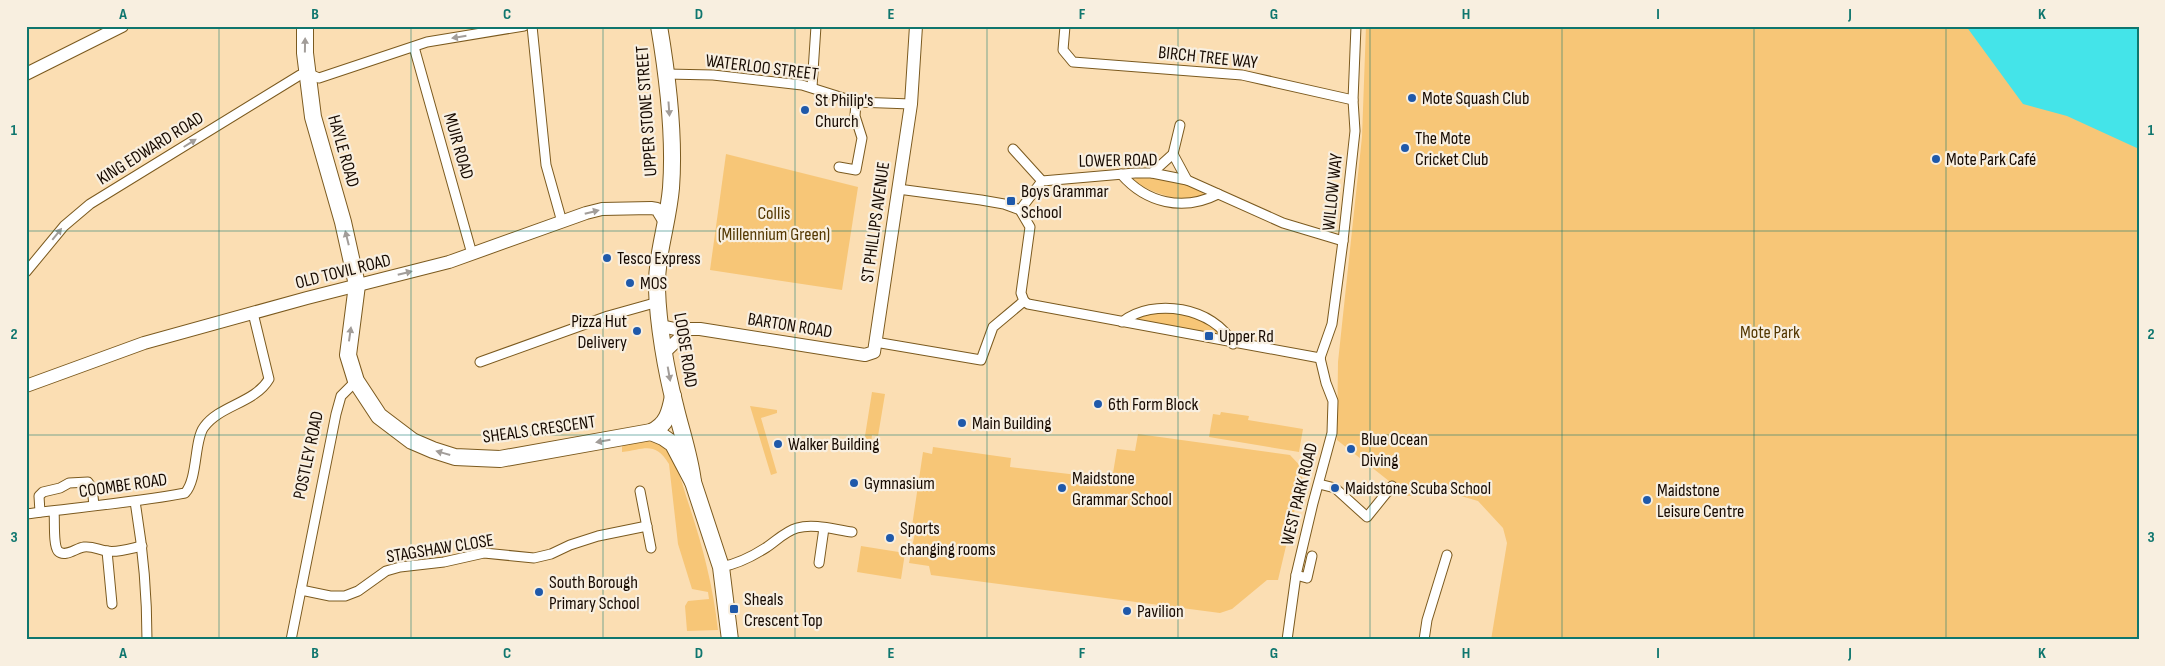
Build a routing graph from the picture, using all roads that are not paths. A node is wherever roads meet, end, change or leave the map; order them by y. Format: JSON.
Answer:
{"nodes":[{"id":1,"x":122,"y":26,"type":"edge"},
{"id":2,"x":305,"y":26,"type":"edge"},
{"id":3,"x":524,"y":26,"type":"edge"},
{"id":4,"x":532,"y":26,"type":"edge"},
{"id":5,"x":659,"y":26,"type":"edge"},
{"id":6,"x":816,"y":26,"type":"edge"},
{"id":7,"x":916,"y":26,"type":"edge"},
{"id":8,"x":1065,"y":26,"type":"edge"},
{"id":9,"x":1356,"y":26,"type":"edge"},
{"id":10,"x":414,"y":47,"type":"junction"},
{"id":11,"x":307,"y":73,"type":"junction"},
{"id":12,"x":26,"y":74,"type":"edge"},
{"id":13,"x":666,"y":74,"type":"junction"},
{"id":14,"x":812,"y":87,"type":"junction"},
{"id":15,"x":1353,"y":100,"type":"junction"},
{"id":16,"x":856,"y":102,"type":"junction"},
{"id":17,"x":911,"y":106,"type":"junction"},
{"id":18,"x":1180,"y":125,"type":"dead end"},
{"id":19,"x":1013,"y":149,"type":"dead end"},
{"id":20,"x":1173,"y":154,"type":"junction"},
{"id":21,"x":839,"y":168,"type":"dead end"},
{"id":22,"x":1152,"y":173,"type":"junction"},
{"id":23,"x":1121,"y":174,"type":"junction"},
{"id":24,"x":1186,"y":180,"type":"junction"},
{"id":25,"x":1042,"y":181,"type":"junction"},
{"id":26,"x":898,"y":189,"type":"junction"},
{"id":27,"x":1218,"y":194,"type":"junction"},
{"id":28,"x":1020,"y":210,"type":"junction"},
{"id":29,"x":562,"y":222,"type":"junction"},
{"id":30,"x":665,"y":222,"type":"junction"},
{"id":31,"x":1343,"y":241,"type":"junction"},
{"id":32,"x":472,"y":254,"type":"junction"},
{"id":33,"x":26,"y":272,"type":"edge"},
{"id":34,"x":358,"y":285,"type":"junction"},
{"id":35,"x":1024,"y":301,"type":"junction"},
{"id":36,"x":658,"y":302,"type":"junction"},
{"id":37,"x":253,"y":313,"type":"junction"},
{"id":38,"x":1122,"y":322,"type":"junction"},
{"id":39,"x":661,"y":326,"type":"junction"},
{"id":40,"x":689,"y":329,"type":"junction"},
{"id":41,"x":875,"y":342,"type":"junction"},
{"id":42,"x":1233,"y":344,"type":"junction"},
{"id":43,"x":665,"y":352,"type":"junction"},
{"id":44,"x":1320,"y":358,"type":"junction"},
{"id":45,"x":480,"y":362,"type":"dead end"},
{"id":46,"x":356,"y":381,"type":"junction"},
{"id":47,"x":26,"y":386,"type":"edge"},
{"id":48,"x":673,"y":396,"type":"junction"},
{"id":49,"x":651,"y":432,"type":"junction"},
{"id":50,"x":693,"y":482,"type":"junction"},
{"id":51,"x":1318,"y":484,"type":"junction"},
{"id":52,"x":1392,"y":486,"type":"dead end"},
{"id":53,"x":640,"y":491,"type":"dead end"},
{"id":54,"x":135,"y":502,"type":"junction"},
{"id":55,"x":94,"y":505,"type":"junction"},
{"id":56,"x":40,"y":512,"type":"junction"},
{"id":57,"x":54,"y":512,"type":"junction"},
{"id":58,"x":26,"y":514,"type":"edge"},
{"id":59,"x":647,"y":526,"type":"junction"},
{"id":60,"x":824,"y":528,"type":"junction"},
{"id":61,"x":852,"y":532,"type":"dead end"},
{"id":62,"x":142,"y":546,"type":"junction"},
{"id":63,"x":651,"y":548,"type":"dead end"},
{"id":64,"x":107,"y":552,"type":"junction"},
{"id":65,"x":1447,"y":555,"type":"dead end"},
{"id":66,"x":1312,"y":556,"type":"dead end"},
{"id":67,"x":819,"y":563,"type":"dead end"},
{"id":68,"x":721,"y":567,"type":"junction"},
{"id":69,"x":1296,"y":575,"type":"junction"},
{"id":70,"x":301,"y":590,"type":"junction"},
{"id":71,"x":112,"y":604,"type":"dead end"},
{"id":72,"x":147,"y":640,"type":"edge"},
{"id":73,"x":292,"y":640,"type":"edge"},
{"id":74,"x":730,"y":640,"type":"edge"},
{"id":75,"x":1287,"y":640,"type":"edge"},
{"id":76,"x":1424,"y":640,"type":"edge"}],
"edges":[{"from":1,"to":12,"type":"street"},
{"from":11,"to":2,"type":"highway","name":"HAYLE ROAD","one_way":true},
{"from":3,"to":10,"type":"street","one_way":true},
{"from":4,"to":29,"type":"street"},
{"from":5,"to":13,"type":"highway","name":"UPPER STONE STREET"},
{"from":6,"to":14,"type":"street"},
{"from":7,"to":17,"type":"street","name":"ST PHILLIPS AVENUE"},
{"from":8,"to":15,"type":"street","name":"BIRCH TREE WAY"},
{"from":9,"to":15,"type":"street","name":"WILLOW WAY"},
{"from":10,"to":11,"type":"street"},
{"from":10,"to":32,"type":"street","name":"MUIR ROAD"},
{"from":33,"to":11,"type":"street","name":"KING EDWARD ROAD","one_way":true},
{"from":34,"to":11,"type":"highway","name":"HAYLE ROAD","one_way":true},
{"from":13,"to":14,"type":"street","name":"WATERLOO STREET"},
{"from":13,"to":30,"type":"highway","name":"UPPER STONE STREET","one_way":true},
{"from":14,"to":16,"type":"street","name":"WATERLOO STREET"},
{"from":15,"to":31,"type":"street","name":"WILLOW WAY"},
{"from":16,"to":17,"type":"street","name":"WATERLOO STREET"},
{"from":16,"to":21,"type":"street"},
{"from":17,"to":26,"type":"street","name":"ST PHILLIPS AVENUE"},
{"from":18,"to":20,"type":"street"},
{"from":19,"to":25,"type":"street"},
{"from":20,"to":22,"type":"street"},
{"from":20,"to":24,"type":"street"},
{"from":22,"to":23,"type":"street","name":"LOWER ROAD"},
{"from":22,"to":24,"type":"street","name":"LOWER ROAD"},
{"from":23,"to":25,"type":"street","name":"LOWER ROAD"},
{"from":23,"to":27,"type":"street"},
{"from":24,"to":27,"type":"street","name":"LOWER ROAD"},
{"from":25,"to":28,"type":"street"},
{"from":26,"to":28,"type":"street"},
{"from":26,"to":41,"type":"street","name":"ST PHILLIPS AVENUE"},
{"from":27,"to":31,"type":"street","name":"LOWER ROAD"},
{"from":28,"to":35,"type":"street"},
{"from":29,"to":30,"type":"street","name":"OLD TOVIL ROAD","one_way":true},
{"from":29,"to":32,"type":"street","name":"OLD TOVIL ROAD"},
{"from":30,"to":36,"type":"highway","name":"LOOSE ROAD"},
{"from":31,"to":44,"type":"street","name":"WILLOW WAY"},
{"from":34,"to":32,"type":"street","name":"OLD TOVIL ROAD","one_way":true},
{"from":34,"to":37,"type":"street","name":"OLD TOVIL ROAD"},
{"from":46,"to":34,"type":"highway","one_way":true},
{"from":35,"to":38,"type":"street"},
{"from":35,"to":41,"type":"street"},
{"from":36,"to":39,"type":"highway","name":"LOOSE ROAD"},
{"from":36,"to":45,"type":"street"},
{"from":37,"to":47,"type":"street","name":"OLD TOVIL ROAD"},
{"from":37,"to":54,"type":"street","name":"COOMBE ROAD"},
{"from":38,"to":42,"type":"street"},
{"from":38,"to":42,"type":"street"},
{"from":39,"to":40,"type":"street","name":"BARTON ROAD"},
{"from":39,"to":43,"type":"highway","name":"LOOSE ROAD"},
{"from":40,"to":41,"type":"street","name":"BARTON ROAD"},
{"from":40,"to":43,"type":"street"},
{"from":42,"to":44,"type":"street"},
{"from":43,"to":48,"type":"highway","name":"LOOSE ROAD","one_way":true},
{"from":44,"to":51,"type":"street","name":"WEST PARK ROAD"},
{"from":49,"to":46,"type":"highway","name":"SHEALS CRESCENT","one_way":true},
{"from":46,"to":70,"type":"street","name":"POSTLEY ROAD"},
{"from":48,"to":49,"type":"highway"},
{"from":48,"to":50,"type":"highway","name":"LOOSE ROAD"},
{"from":49,"to":50,"type":"highway","name":"LOOSE ROAD"},
{"from":50,"to":68,"type":"highway","name":"LOOSE ROAD"},
{"from":51,"to":52,"type":"street"},
{"from":51,"to":69,"type":"street","name":"WEST PARK ROAD"},
{"from":53,"to":59,"type":"street"},
{"from":54,"to":55,"type":"street","name":"COOMBE ROAD"},
{"from":54,"to":62,"type":"street"},
{"from":55,"to":56,"type":"street"},
{"from":55,"to":57,"type":"street","name":"COOMBE ROAD"},
{"from":56,"to":57,"type":"street","name":"COOMBE ROAD"},
{"from":56,"to":58,"type":"street","name":"COOMBE ROAD"},
{"from":57,"to":64,"type":"street"},
{"from":59,"to":63,"type":"street"},
{"from":59,"to":70,"type":"street","name":"STAGSHAW CLOSE"},
{"from":60,"to":61,"type":"street"},
{"from":60,"to":67,"type":"street"},
{"from":60,"to":68,"type":"street"},
{"from":62,"to":64,"type":"street"},
{"from":62,"to":72,"type":"street"},
{"from":64,"to":71,"type":"street"},
{"from":65,"to":76,"type":"street"},
{"from":66,"to":69,"type":"street"},
{"from":68,"to":74,"type":"highway","name":"LOOSE ROAD"},
{"from":69,"to":75,"type":"street","name":"WEST PARK ROAD"},
{"from":70,"to":73,"type":"street","name":"POSTLEY ROAD"}]}
